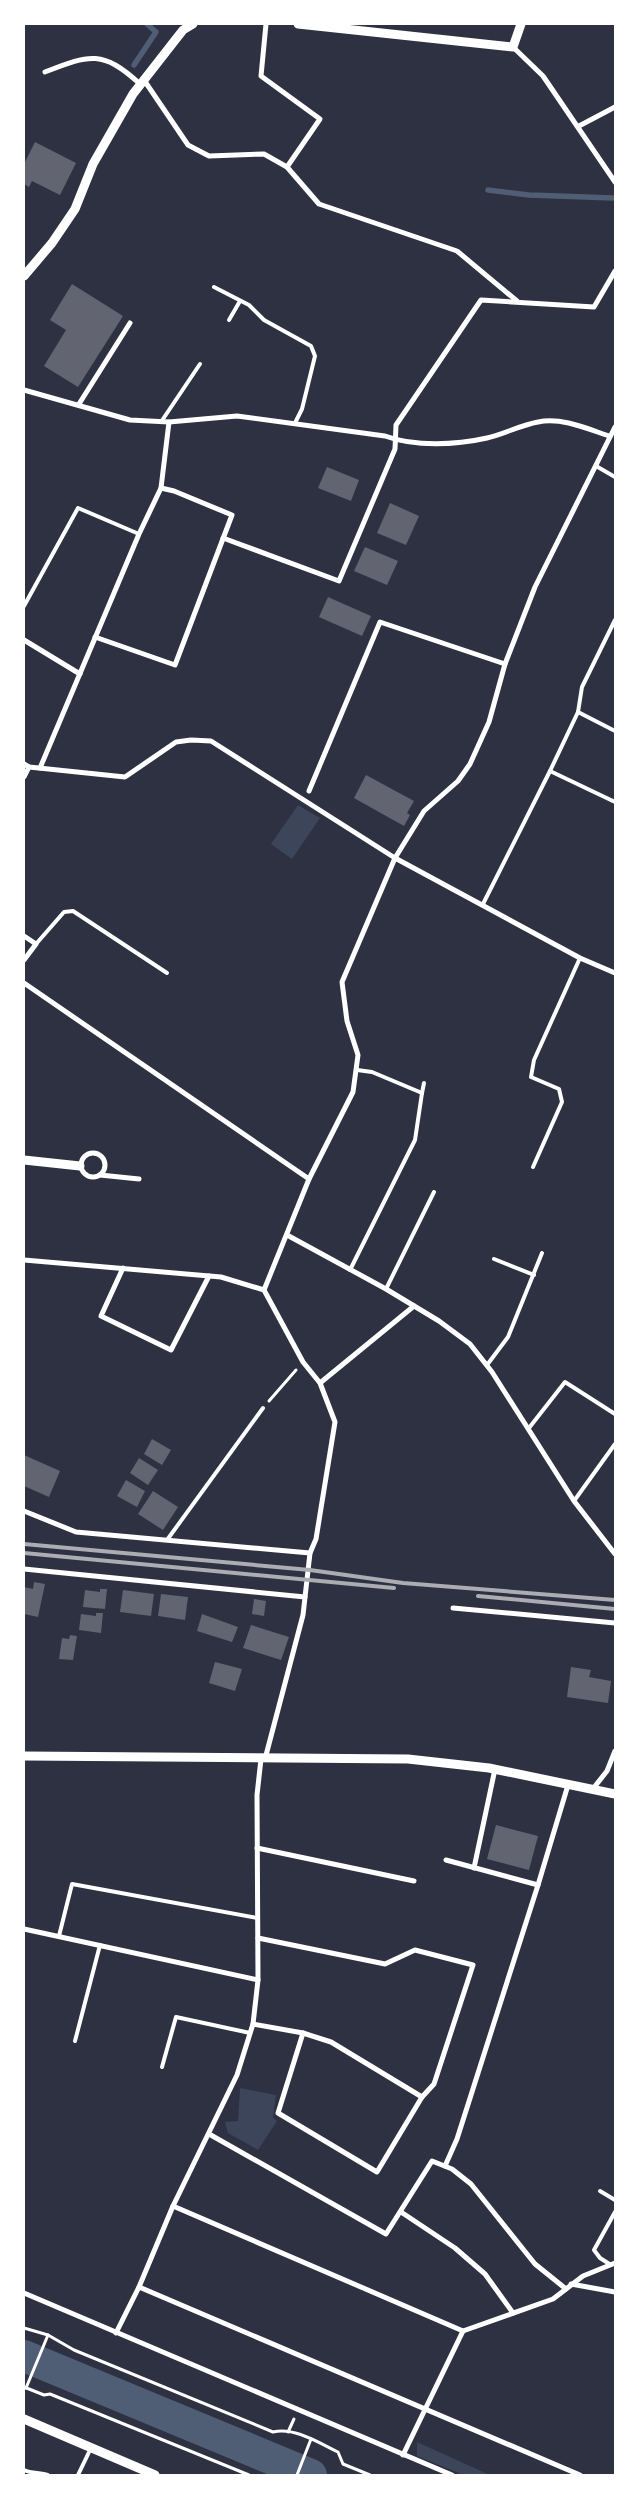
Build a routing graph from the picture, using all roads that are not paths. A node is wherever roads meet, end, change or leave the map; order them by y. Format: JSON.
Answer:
{"nodes":[{"id":1,"x":192,"y":24,"type":"edge"},
{"id":2,"x":266,"y":24,"type":"edge"},
{"id":3,"x":298,"y":24,"type":"edge"},
{"id":4,"x":521,"y":24,"type":"edge"},
{"id":5,"x":513,"y":47,"type":"junction"},
{"id":6,"x":45,"y":72,"type":"dead end"},
{"id":7,"x":142,"y":81,"type":"junction"},
{"id":8,"x":615,"y":106,"type":"edge"},
{"id":9,"x":579,"y":126,"type":"junction"},
{"id":10,"x":286,"y":168,"type":"junction"},
{"id":11,"x":615,"y":182,"type":"edge"},
{"id":12,"x":615,"y":271,"type":"edge"},
{"id":13,"x":24,"y":276,"type":"edge"},
{"id":14,"x":214,"y":287,"type":"dead end"},
{"id":15,"x":240,"y":301,"type":"junction"},
{"id":16,"x":517,"y":301,"type":"junction"},
{"id":17,"x":229,"y":320,"type":"dead end"},
{"id":18,"x":130,"y":322,"type":"dead end"},
{"id":19,"x":200,"y":364,"type":"dead end"},
{"id":20,"x":24,"y":390,"type":"edge"},
{"id":21,"x":79,"y":404,"type":"junction"},
{"id":22,"x":160,"y":422,"type":"junction"},
{"id":23,"x":169,"y":422,"type":"junction"},
{"id":24,"x":295,"y":423,"type":"junction"},
{"id":25,"x":615,"y":427,"type":"edge"},
{"id":26,"x":609,"y":436,"type":"junction"},
{"id":27,"x":397,"y":440,"type":"junction"},
{"id":28,"x":596,"y":466,"type":"junction"},
{"id":29,"x":615,"y":477,"type":"edge"},
{"id":30,"x":161,"y":488,"type":"junction"},
{"id":31,"x":139,"y":534,"type":"junction"},
{"id":32,"x":223,"y":538,"type":"junction"},
{"id":33,"x":24,"y":606,"type":"edge"},
{"id":34,"x":615,"y":620,"type":"edge"},
{"id":35,"x":95,"y":637,"type":"junction"},
{"id":36,"x":24,"y":640,"type":"edge"},
{"id":37,"x":505,"y":664,"type":"junction"},
{"id":38,"x":80,"y":674,"type":"junction"},
{"id":39,"x":578,"y":712,"type":"junction"},
{"id":40,"x":615,"y":731,"type":"edge"},
{"id":41,"x":26,"y":765,"type":"edge"},
{"id":42,"x":40,"y":768,"type":"junction"},
{"id":43,"x":550,"y":771,"type":"junction"},
{"id":44,"x":24,"y":777,"type":"edge"},
{"id":45,"x":309,"y":790,"type":"dead end"},
{"id":46,"x":615,"y":802,"type":"edge"},
{"id":47,"x":395,"y":858,"type":"junction"},
{"id":48,"x":482,"y":904,"type":"junction"},
{"id":49,"x":24,"y":936,"type":"edge"},
{"id":50,"x":36,"y":944,"type":"junction"},
{"id":51,"x":580,"y":958,"type":"junction"},
{"id":52,"x":24,"y":960,"type":"edge"},
{"id":53,"x":167,"y":973,"type":"dead end"},
{"id":54,"x":615,"y":973,"type":"edge"},
{"id":55,"x":24,"y":983,"type":"edge"},
{"id":56,"x":357,"y":1070,"type":"junction"},
{"id":57,"x":424,"y":1083,"type":"dead end"},
{"id":58,"x":422,"y":1093,"type":"junction"},
{"id":59,"x":24,"y":1160,"type":"edge"},
{"id":60,"x":80,"y":1166,"type":"junction"},
{"id":61,"x":533,"y":1167,"type":"dead end"},
{"id":62,"x":100,"y":1175,"type":"junction"},
{"id":63,"x":139,"y":1178,"type":"dead end"},
{"id":64,"x":309,"y":1179,"type":"junction"},
{"id":65,"x":434,"y":1192,"type":"dead end"},
{"id":66,"x":287,"y":1235,"type":"junction"},
{"id":67,"x":542,"y":1253,"type":"dead end"},
{"id":68,"x":494,"y":1259,"type":"dead end"},
{"id":69,"x":24,"y":1260,"type":"edge"},
{"id":70,"x":123,"y":1268,"type":"junction"},
{"id":71,"x":350,"y":1270,"type":"junction"},
{"id":72,"x":534,"y":1275,"type":"junction"},
{"id":73,"x":209,"y":1276,"type":"junction"},
{"id":74,"x":386,"y":1289,"type":"junction"},
{"id":75,"x":264,"y":1290,"type":"junction"},
{"id":76,"x":414,"y":1306,"type":"junction"},
{"id":77,"x":487,"y":1365,"type":"junction"},
{"id":78,"x":320,"y":1383,"type":"junction"},
{"id":79,"x":263,"y":1408,"type":"road end"},
{"id":80,"x":615,"y":1414,"type":"edge"},
{"id":81,"x":529,"y":1428,"type":"junction"},
{"id":82,"x":615,"y":1444,"type":"edge"},
{"id":83,"x":574,"y":1501,"type":"junction"},
{"id":84,"x":24,"y":1511,"type":"edge"},
{"id":85,"x":167,"y":1540,"type":"junction"},
{"id":86,"x":310,"y":1553,"type":"junction"},
{"id":87,"x":615,"y":1554,"type":"edge"},
{"id":88,"x":24,"y":1569,"type":"edge"},
{"id":89,"x":306,"y":1597,"type":"junction"},
{"id":90,"x":453,"y":1608,"type":"dead end"},
{"id":91,"x":615,"y":1623,"type":"edge"},
{"id":92,"x":615,"y":1751,"type":"edge"},
{"id":93,"x":24,"y":1756,"type":"edge"},
{"id":94,"x":263,"y":1758,"type":"junction"},
{"id":95,"x":495,"y":1770,"type":"junction"},
{"id":96,"x":568,"y":1785,"type":"junction"},
{"id":97,"x":592,"y":1790,"type":"junction"},
{"id":98,"x":615,"y":1794,"type":"edge"},
{"id":99,"x":257,"y":1848,"type":"junction"},
{"id":100,"x":446,"y":1860,"type":"dead end"},
{"id":101,"x":474,"y":1868,"type":"junction"},
{"id":102,"x":414,"y":1881,"type":"dead end"},
{"id":103,"x":538,"y":1885,"type":"junction"},
{"id":104,"x":258,"y":1918,"type":"junction"},
{"id":105,"x":24,"y":1929,"type":"edge"},
{"id":106,"x":60,"y":1936,"type":"junction"},
{"id":107,"x":258,"y":1938,"type":"junction"},
{"id":108,"x":100,"y":1946,"type":"junction"},
{"id":109,"x":258,"y":1980,"type":"junction"},
{"id":110,"x":253,"y":2024,"type":"junction"},
{"id":111,"x":250,"y":2033,"type":"junction"},
{"id":112,"x":302,"y":2033,"type":"junction"},
{"id":113,"x":75,"y":2041,"type":"dead end"},
{"id":114,"x":162,"y":2066,"type":"dead end"},
{"id":115,"x":422,"y":2097,"type":"junction"},
{"id":116,"x":210,"y":2134,"type":"junction"},
{"id":117,"x":445,"y":2166,"type":"junction"},
{"id":118,"x":600,"y":2191,"type":"dead end"},
{"id":119,"x":615,"y":2200,"type":"edge"},
{"id":120,"x":174,"y":2206,"type":"junction"},
{"id":121,"x":401,"y":2212,"type":"junction"},
{"id":122,"x":615,"y":2212,"type":"edge"},
{"id":123,"x":613,"y":2264,"type":"edge"},
{"id":124,"x":570,"y":2284,"type":"junction"},
{"id":125,"x":139,"y":2287,"type":"junction"},
{"id":126,"x":566,"y":2289,"type":"junction"},
{"id":127,"x":615,"y":2292,"type":"edge"},
{"id":128,"x":24,"y":2294,"type":"edge"},
{"id":129,"x":513,"y":2313,"type":"junction"},
{"id":130,"x":463,"y":2331,"type":"junction"},
{"id":131,"x":116,"y":2333,"type":"junction"},
{"id":132,"x":424,"y":2410,"type":"junction"},
{"id":133,"x":24,"y":2419,"type":"edge"},
{"id":134,"x":91,"y":2448,"type":"junction"},
{"id":135,"x":402,"y":2455,"type":"junction"},
{"id":136,"x":24,"y":2470,"type":"edge"},
{"id":137,"x":48,"y":2475,"type":"edge"},
{"id":138,"x":78,"y":2475,"type":"edge"},
{"id":139,"x":155,"y":2475,"type":"edge"},
{"id":140,"x":452,"y":2475,"type":"edge"},
{"id":141,"x":580,"y":2475,"type":"edge"}],
"edges":[{"from":1,"to":7,"type":"street"},
{"from":2,"to":10,"type":"street"},
{"from":3,"to":5,"type":"street"},
{"from":4,"to":5,"type":"street"},
{"from":5,"to":9,"type":"street"},
{"from":6,"to":7,"type":"street"},
{"from":7,"to":10,"type":"street"},
{"from":7,"to":13,"type":"street"},
{"from":8,"to":9,"type":"street"},
{"from":9,"to":11,"type":"street"},
{"from":10,"to":16,"type":"street"},
{"from":12,"to":16,"type":"street"},
{"from":14,"to":15,"type":"lane"},
{"from":15,"to":17,"type":"lane"},
{"from":15,"to":24,"type":"lane"},
{"from":16,"to":27,"type":"street"},
{"from":18,"to":21,"type":"street"},
{"from":19,"to":22,"type":"lane"},
{"from":20,"to":21,"type":"street"},
{"from":21,"to":22,"type":"street"},
{"from":22,"to":23,"type":"street"},
{"from":23,"to":24,"type":"street"},
{"from":23,"to":30,"type":"street"},
{"from":24,"to":27,"type":"street"},
{"from":25,"to":26,"type":"street"},
{"from":26,"to":27,"type":"street"},
{"from":26,"to":28,"type":"street"},
{"from":27,"to":32,"type":"street"},
{"from":28,"to":29,"type":"lane"},
{"from":28,"to":37,"type":"street"},
{"from":30,"to":31,"type":"street"},
{"from":30,"to":32,"type":"street"},
{"from":31,"to":33,"type":"lane"},
{"from":31,"to":35,"type":"street"},
{"from":32,"to":35,"type":"street"},
{"from":34,"to":39,"type":"lane"},
{"from":35,"to":38,"type":"street"},
{"from":36,"to":38,"type":"street"},
{"from":37,"to":45,"type":"street"},
{"from":37,"to":47,"type":"street"},
{"from":38,"to":42,"type":"street"},
{"from":39,"to":40,"type":"lane"},
{"from":39,"to":43,"type":"lane"},
{"from":41,"to":42,"type":"street"},
{"from":41,"to":44,"type":"street"},
{"from":42,"to":47,"type":"street"},
{"from":43,"to":46,"type":"lane"},
{"from":43,"to":48,"type":"lane"},
{"from":47,"to":48,"type":"street"},
{"from":47,"to":56,"type":"street"},
{"from":48,"to":51,"type":"street"},
{"from":49,"to":50,"type":"street"},
{"from":50,"to":52,"type":"street"},
{"from":50,"to":53,"type":"lane"},
{"from":51,"to":54,"type":"street"},
{"from":51,"to":61,"type":"lane"},
{"from":55,"to":64,"type":"street"},
{"from":56,"to":58,"type":"lane"},
{"from":56,"to":64,"type":"street"},
{"from":57,"to":58,"type":"lane"},
{"from":58,"to":71,"type":"lane"},
{"from":59,"to":60,"type":"street"},
{"from":60,"to":62,"type":"street"},
{"from":60,"to":62,"type":"street"},
{"from":62,"to":63,"type":"street"},
{"from":64,"to":66,"type":"street"},
{"from":65,"to":74,"type":"lane"},
{"from":66,"to":71,"type":"street"},
{"from":66,"to":75,"type":"street"},
{"from":67,"to":72,"type":"lane"},
{"from":68,"to":72,"type":"lane"},
{"from":69,"to":70,"type":"street"},
{"from":70,"to":73,"type":"street"},
{"from":70,"to":73,"type":"street"},
{"from":71,"to":74,"type":"street"},
{"from":72,"to":77,"type":"lane"},
{"from":73,"to":75,"type":"street"},
{"from":74,"to":76,"type":"street"},
{"from":75,"to":78,"type":"street"},
{"from":76,"to":77,"type":"street"},
{"from":76,"to":78,"type":"street"},
{"from":77,"to":81,"type":"street"},
{"from":78,"to":86,"type":"street"},
{"from":79,"to":85,"type":"lane"},
{"from":80,"to":81,"type":"lane"},
{"from":81,"to":83,"type":"street"},
{"from":82,"to":83,"type":"lane"},
{"from":83,"to":87,"type":"street"},
{"from":84,"to":85,"type":"street"},
{"from":85,"to":86,"type":"street"},
{"from":86,"to":89,"type":"street"},
{"from":88,"to":89,"type":"street"},
{"from":89,"to":94,"type":"street"},
{"from":90,"to":91,"type":"street"},
{"from":92,"to":97,"type":"street"},
{"from":93,"to":94,"type":"street"},
{"from":94,"to":95,"type":"street"},
{"from":94,"to":99,"type":"street"},
{"from":95,"to":96,"type":"street"},
{"from":95,"to":101,"type":"street"},
{"from":96,"to":97,"type":"street"},
{"from":96,"to":103,"type":"street"},
{"from":97,"to":98,"type":"street"},
{"from":99,"to":102,"type":"street"},
{"from":99,"to":104,"type":"street"},
{"from":100,"to":101,"type":"street"},
{"from":101,"to":103,"type":"street"},
{"from":103,"to":117,"type":"street"},
{"from":104,"to":106,"type":"lane"},
{"from":104,"to":107,"type":"street"},
{"from":105,"to":106,"type":"street"},
{"from":106,"to":108,"type":"street"},
{"from":107,"to":109,"type":"street"},
{"from":107,"to":115,"type":"street"},
{"from":108,"to":109,"type":"street"},
{"from":108,"to":113,"type":"lane"},
{"from":109,"to":110,"type":"street"},
{"from":110,"to":111,"type":"street"},
{"from":110,"to":112,"type":"street"},
{"from":111,"to":114,"type":"lane"},
{"from":111,"to":116,"type":"street"},
{"from":112,"to":115,"type":"street"},
{"from":112,"to":115,"type":"street"},
{"from":116,"to":120,"type":"street"},
{"from":116,"to":121,"type":"street"},
{"from":117,"to":121,"type":"street"},
{"from":117,"to":126,"type":"street"},
{"from":118,"to":119,"type":"lane"},
{"from":120,"to":125,"type":"street"},
{"from":120,"to":130,"type":"street"},
{"from":121,"to":129,"type":"street"},
{"from":122,"to":123,"type":"lane"},
{"from":123,"to":124,"type":"street"},
{"from":124,"to":126,"type":"street"},
{"from":124,"to":127,"type":"street"},
{"from":125,"to":131,"type":"street"},
{"from":125,"to":132,"type":"street"},
{"from":126,"to":129,"type":"street"},
{"from":128,"to":131,"type":"street"},
{"from":129,"to":130,"type":"street"},
{"from":130,"to":132,"type":"street"},
{"from":131,"to":135,"type":"street"},
{"from":132,"to":135,"type":"street"},
{"from":132,"to":141,"type":"street"},
{"from":133,"to":134,"type":"street"},
{"from":134,"to":138,"type":"lane"},
{"from":134,"to":139,"type":"street"},
{"from":135,"to":140,"type":"street"},
{"from":136,"to":137,"type":"lane"}]}
